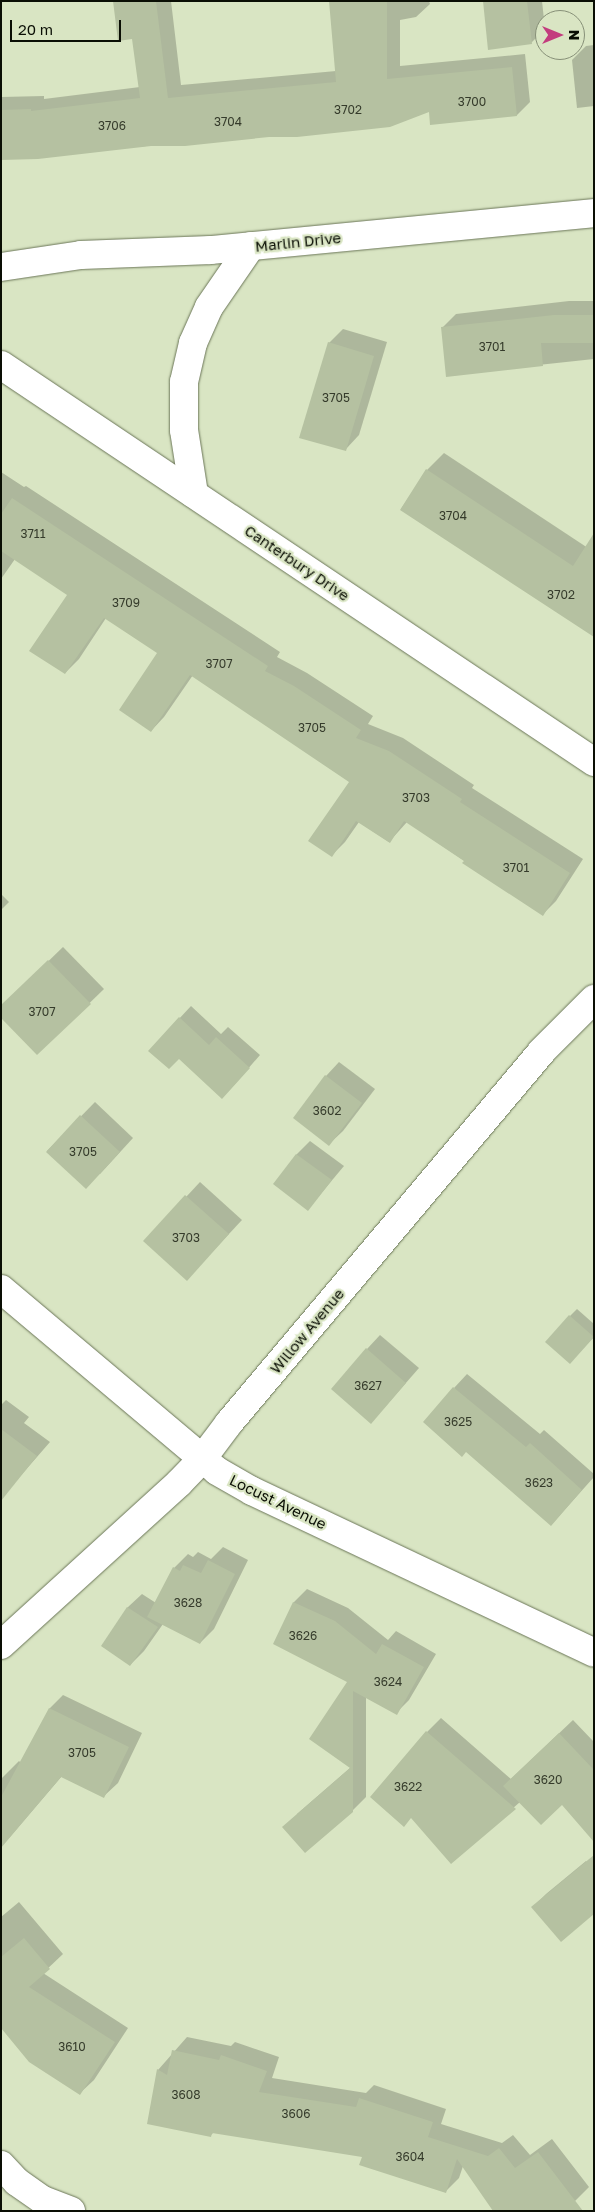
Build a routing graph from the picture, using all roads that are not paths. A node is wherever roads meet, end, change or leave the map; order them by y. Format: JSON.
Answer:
{"nodes":[{"id":1,"x":594,"y":213,"type":"edge"},
{"id":2,"x":251,"y":246,"type":"junction"},
{"id":3,"x":1,"y":267,"type":"edge"},
{"id":4,"x":1,"y":365,"type":"edge"},
{"id":5,"x":194,"y":494,"type":"junction"},
{"id":6,"x":594,"y":762,"type":"edge"},
{"id":7,"x":594,"y":999,"type":"edge"},
{"id":8,"x":1,"y":1289,"type":"edge"},
{"id":9,"x":202,"y":1459,"type":"junction"},
{"id":10,"x":1,"y":1645,"type":"edge"},
{"id":11,"x":594,"y":1653,"type":"edge"},
{"id":12,"x":1,"y":2165,"type":"edge"},
{"id":13,"x":71,"y":2211,"type":"edge"}],
"edges":[{"from":1,"to":2,"type":"street","name":"Marlin Drive"},
{"from":2,"to":3,"type":"street","name":"Marlin Drive"},
{"from":2,"to":5,"type":"street"},
{"from":4,"to":5,"type":"street","name":"Canterbury Drive"},
{"from":5,"to":6,"type":"street","name":"Canterbury Drive"},
{"from":7,"to":9,"type":"street","name":"Willow Avenue"},
{"from":8,"to":9,"type":"street","name":"Locust Avenue"},
{"from":9,"to":10,"type":"street","name":"Willow Avenue"},
{"from":9,"to":11,"type":"street","name":"Locust Avenue"},
{"from":12,"to":13,"type":"street"}]}
